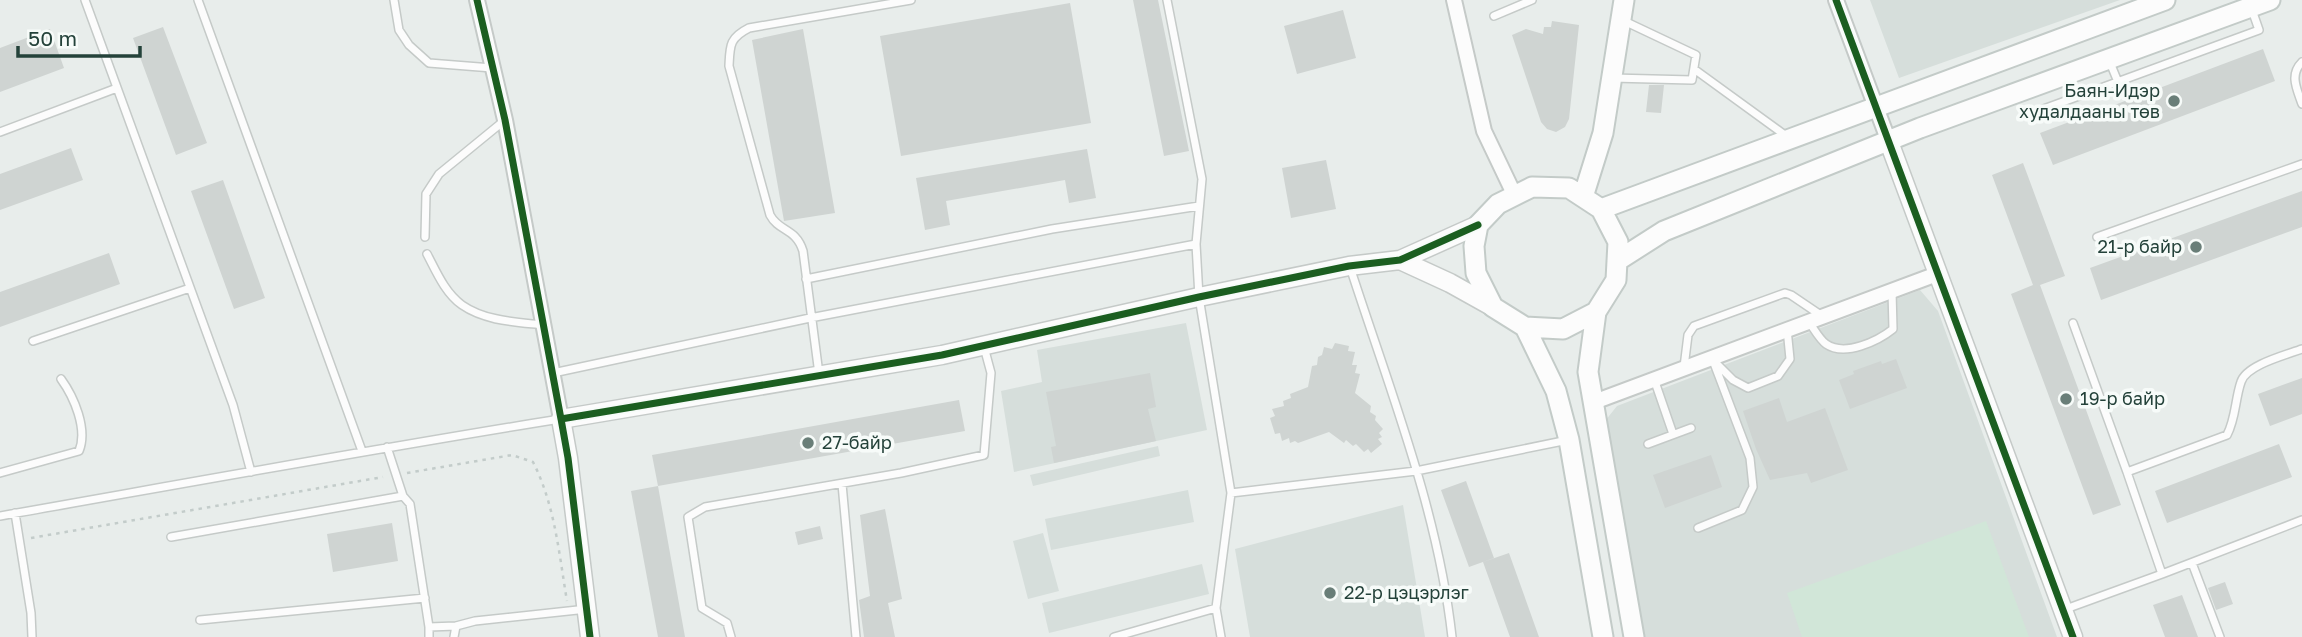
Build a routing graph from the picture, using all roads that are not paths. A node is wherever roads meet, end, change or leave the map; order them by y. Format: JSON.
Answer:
{"nodes":[{"id":1,"x":85,"y":0,"type":"edge"},
{"id":2,"x":198,"y":0,"type":"edge"},
{"id":3,"x":394,"y":0,"type":"edge"},
{"id":4,"x":477,"y":0,"type":"edge"},
{"id":5,"x":911,"y":0,"type":"edge"},
{"id":6,"x":1167,"y":0,"type":"edge"},
{"id":7,"x":1454,"y":0,"type":"edge"},
{"id":8,"x":1531,"y":0,"type":"edge"},
{"id":9,"x":1836,"y":0,"type":"edge"},
{"id":10,"x":2165,"y":0,"type":"edge"},
{"id":11,"x":2260,"y":3,"type":"edge"},
{"id":12,"x":1623,"y":10,"type":"edge"},
{"id":13,"x":1494,"y":16,"type":"dead end"},
{"id":14,"x":2109,"y":58,"type":"junction"},
{"id":15,"x":2302,"y":62,"type":"edge"},
{"id":16,"x":493,"y":68,"type":"junction"},
{"id":17,"x":1694,"y":69,"type":"junction"},
{"id":18,"x":1612,"y":78,"type":"junction"},
{"id":19,"x":2119,"y":82,"type":"junction"},
{"id":20,"x":117,"y":88,"type":"junction"},
{"id":21,"x":2302,"y":104,"type":"edge"},
{"id":22,"x":1877,"y":107,"type":"junction"},
{"id":23,"x":2038,"y":111,"type":"dead end"},
{"id":24,"x":505,"y":120,"type":"junction"},
{"id":25,"x":0,"y":132,"type":"edge"},
{"id":26,"x":1789,"y":138,"type":"junction"},
{"id":27,"x":1889,"y":142,"type":"junction"},
{"id":28,"x":2302,"y":164,"type":"edge"},
{"id":29,"x":1515,"y":196,"type":"junction"},
{"id":30,"x":1583,"y":197,"type":"junction"},
{"id":31,"x":1199,"y":206,"type":"junction"},
{"id":32,"x":1601,"y":209,"type":"junction"},
{"id":33,"x":1478,"y":225,"type":"junction"},
{"id":34,"x":425,"y":237,"type":"dead end"},
{"id":35,"x":2097,"y":237,"type":"dead end"},
{"id":36,"x":1196,"y":244,"type":"junction"},
{"id":37,"x":428,"y":254,"type":"dead end"},
{"id":38,"x":1400,"y":260,"type":"junction"},
{"id":39,"x":1618,"y":261,"type":"junction"},
{"id":40,"x":1349,"y":266,"type":"junction"},
{"id":41,"x":1937,"y":274,"type":"junction"},
{"id":42,"x":806,"y":279,"type":"junction"},
{"id":43,"x":190,"y":288,"type":"junction"},
{"id":44,"x":1892,"y":290,"type":"junction"},
{"id":45,"x":1199,"y":297,"type":"junction"},
{"id":46,"x":1493,"y":307,"type":"junction"},
{"id":47,"x":1596,"y":312,"type":"junction"},
{"id":48,"x":1823,"y":316,"type":"junction"},
{"id":49,"x":810,"y":318,"type":"junction"},
{"id":50,"x":1808,"y":322,"type":"junction"},
{"id":51,"x":2073,"y":323,"type":"dead end"},
{"id":52,"x":544,"y":325,"type":"junction"},
{"id":53,"x":1525,"y":327,"type":"junction"},
{"id":54,"x":1787,"y":329,"type":"junction"},
{"id":55,"x":33,"y":341,"type":"dead end"},
{"id":56,"x":983,"y":346,"type":"junction"},
{"id":57,"x":2302,"y":349,"type":"edge"},
{"id":58,"x":1712,"y":358,"type":"junction"},
{"id":59,"x":1684,"y":368,"type":"junction"},
{"id":60,"x":552,"y":374,"type":"junction"},
{"id":61,"x":819,"y":375,"type":"junction"},
{"id":62,"x":61,"y":379,"type":"dead end"},
{"id":63,"x":1654,"y":379,"type":"junction"},
{"id":64,"x":1594,"y":402,"type":"junction"},
{"id":65,"x":561,"y":419,"type":"junction"},
{"id":66,"x":1691,"y":428,"type":"dead end"},
{"id":67,"x":1674,"y":434,"type":"junction"},
{"id":68,"x":1569,"y":440,"type":"junction"},
{"id":69,"x":1648,"y":444,"type":"dead end"},
{"id":70,"x":387,"y":447,"type":"junction"},
{"id":71,"x":362,"y":451,"type":"junction"},
{"id":72,"x":1416,"y":471,"type":"junction"},
{"id":73,"x":0,"y":472,"type":"edge"},
{"id":74,"x":251,"y":472,"type":"junction"},
{"id":75,"x":2127,"y":472,"type":"junction"},
{"id":76,"x":842,"y":484,"type":"junction"},
{"id":77,"x":1231,"y":493,"type":"junction"},
{"id":78,"x":403,"y":496,"type":"junction"},
{"id":79,"x":15,"y":513,"type":"junction"},
{"id":80,"x":0,"y":516,"type":"edge"},
{"id":81,"x":2302,"y":520,"type":"edge"},
{"id":82,"x":1698,"y":528,"type":"dead end"},
{"id":83,"x":171,"y":537,"type":"dead end"},
{"id":84,"x":2192,"y":563,"type":"junction"},
{"id":85,"x":2162,"y":574,"type":"junction"},
{"id":86,"x":425,"y":598,"type":"junction"},
{"id":87,"x":1216,"y":608,"type":"junction"},
{"id":88,"x":587,"y":609,"type":"junction"},
{"id":89,"x":2063,"y":610,"type":"junction"},
{"id":90,"x":200,"y":620,"type":"dead end"},
{"id":91,"x":456,"y":626,"type":"junction"},
{"id":92,"x":429,"y":627,"type":"junction"},
{"id":93,"x":32,"y":637,"type":"edge"},
{"id":94,"x":429,"y":637,"type":"edge"},
{"id":95,"x":454,"y":637,"type":"edge"},
{"id":96,"x":590,"y":637,"type":"edge"},
{"id":97,"x":731,"y":637,"type":"edge"},
{"id":98,"x":856,"y":637,"type":"edge"},
{"id":99,"x":1114,"y":637,"type":"edge"},
{"id":100,"x":1221,"y":637,"type":"edge"},
{"id":101,"x":1452,"y":637,"type":"edge"},
{"id":102,"x":1603,"y":637,"type":"edge"},
{"id":103,"x":1634,"y":637,"type":"edge"},
{"id":104,"x":2073,"y":637,"type":"edge"},
{"id":105,"x":2220,"y":637,"type":"edge"}],
"edges":[{"from":1,"to":20,"type":"lane"},
{"from":2,"to":71,"type":"lane"},
{"from":3,"to":16,"type":"lane"},
{"from":4,"to":16,"type":"street"},
{"from":5,"to":42,"type":"lane"},
{"from":6,"to":31,"type":"lane"},
{"from":7,"to":29,"type":"street"},
{"from":8,"to":13,"type":"lane"},
{"from":9,"to":22,"type":"street"},
{"from":10,"to":22,"type":"main road"},
{"from":11,"to":14,"type":"main road"},
{"from":11,"to":19,"type":"lane"},
{"from":12,"to":17,"type":"lane"},
{"from":12,"to":18,"type":"main road"},
{"from":14,"to":19,"type":"lane"},
{"from":14,"to":27,"type":"main road"},
{"from":15,"to":21,"type":"lane"},
{"from":16,"to":24,"type":"street"},
{"from":17,"to":18,"type":"lane"},
{"from":17,"to":26,"type":"lane"},
{"from":18,"to":30,"type":"main road"},
{"from":19,"to":23,"type":"lane"},
{"from":20,"to":25,"type":"lane"},
{"from":20,"to":43,"type":"lane"},
{"from":22,"to":26,"type":"main road"},
{"from":22,"to":27,"type":"street"},
{"from":24,"to":34,"type":"lane"},
{"from":24,"to":52,"type":"street"},
{"from":26,"to":32,"type":"main road"},
{"from":27,"to":39,"type":"main road"},
{"from":27,"to":41,"type":"street"},
{"from":28,"to":35,"type":"lane"},
{"from":29,"to":30,"type":"main road"},
{"from":29,"to":33,"type":"main road"},
{"from":30,"to":32,"type":"main road"},
{"from":31,"to":36,"type":"lane"},
{"from":31,"to":42,"type":"lane"},
{"from":32,"to":39,"type":"main road"},
{"from":33,"to":38,"type":"street"},
{"from":33,"to":46,"type":"main road"},
{"from":36,"to":45,"type":"lane"},
{"from":36,"to":49,"type":"lane"},
{"from":37,"to":52,"type":"lane"},
{"from":38,"to":40,"type":"street"},
{"from":38,"to":46,"type":"street"},
{"from":39,"to":47,"type":"main road"},
{"from":40,"to":45,"type":"street"},
{"from":40,"to":72,"type":"lane"},
{"from":41,"to":44,"type":"street"},
{"from":41,"to":89,"type":"street"},
{"from":42,"to":49,"type":"lane"},
{"from":43,"to":55,"type":"lane"},
{"from":43,"to":74,"type":"lane"},
{"from":44,"to":48,"type":"street"},
{"from":44,"to":50,"type":"lane"},
{"from":45,"to":56,"type":"street"},
{"from":45,"to":77,"type":"lane"},
{"from":46,"to":53,"type":"main road"},
{"from":47,"to":53,"type":"main road"},
{"from":47,"to":64,"type":"main road"},
{"from":48,"to":50,"type":"street"},
{"from":48,"to":59,"type":"lane"},
{"from":49,"to":60,"type":"lane"},
{"from":49,"to":61,"type":"lane"},
{"from":50,"to":54,"type":"street"},
{"from":51,"to":75,"type":"lane"},
{"from":52,"to":60,"type":"street"},
{"from":53,"to":68,"type":"main road"},
{"from":54,"to":58,"type":"street"},
{"from":54,"to":58,"type":"lane"},
{"from":56,"to":61,"type":"street"},
{"from":56,"to":76,"type":"lane"},
{"from":57,"to":75,"type":"lane"},
{"from":58,"to":59,"type":"street"},
{"from":58,"to":82,"type":"lane"},
{"from":59,"to":63,"type":"street"},
{"from":60,"to":65,"type":"street"},
{"from":61,"to":65,"type":"street"},
{"from":62,"to":73,"type":"lane"},
{"from":63,"to":64,"type":"street"},
{"from":63,"to":67,"type":"lane"},
{"from":64,"to":103,"type":"main road"},
{"from":65,"to":70,"type":"lane"},
{"from":65,"to":88,"type":"street"},
{"from":66,"to":67,"type":"lane"},
{"from":67,"to":69,"type":"lane"},
{"from":68,"to":72,"type":"lane"},
{"from":68,"to":102,"type":"main road"},
{"from":70,"to":71,"type":"lane"},
{"from":70,"to":78,"type":"lane"},
{"from":71,"to":74,"type":"lane"},
{"from":72,"to":77,"type":"lane"},
{"from":72,"to":101,"type":"lane"},
{"from":74,"to":79,"type":"lane"},
{"from":75,"to":85,"type":"lane"},
{"from":76,"to":97,"type":"lane"},
{"from":76,"to":98,"type":"lane"},
{"from":77,"to":87,"type":"lane"},
{"from":78,"to":83,"type":"lane"},
{"from":78,"to":86,"type":"lane"},
{"from":79,"to":80,"type":"lane"},
{"from":79,"to":93,"type":"lane"},
{"from":81,"to":84,"type":"lane"},
{"from":84,"to":85,"type":"lane"},
{"from":84,"to":105,"type":"lane"},
{"from":85,"to":89,"type":"lane"},
{"from":86,"to":90,"type":"lane"},
{"from":86,"to":92,"type":"lane"},
{"from":87,"to":99,"type":"lane"},
{"from":87,"to":100,"type":"lane"},
{"from":88,"to":91,"type":"lane"},
{"from":88,"to":96,"type":"street"},
{"from":89,"to":104,"type":"street"},
{"from":91,"to":92,"type":"lane"},
{"from":91,"to":95,"type":"lane"},
{"from":92,"to":94,"type":"lane"}]}
